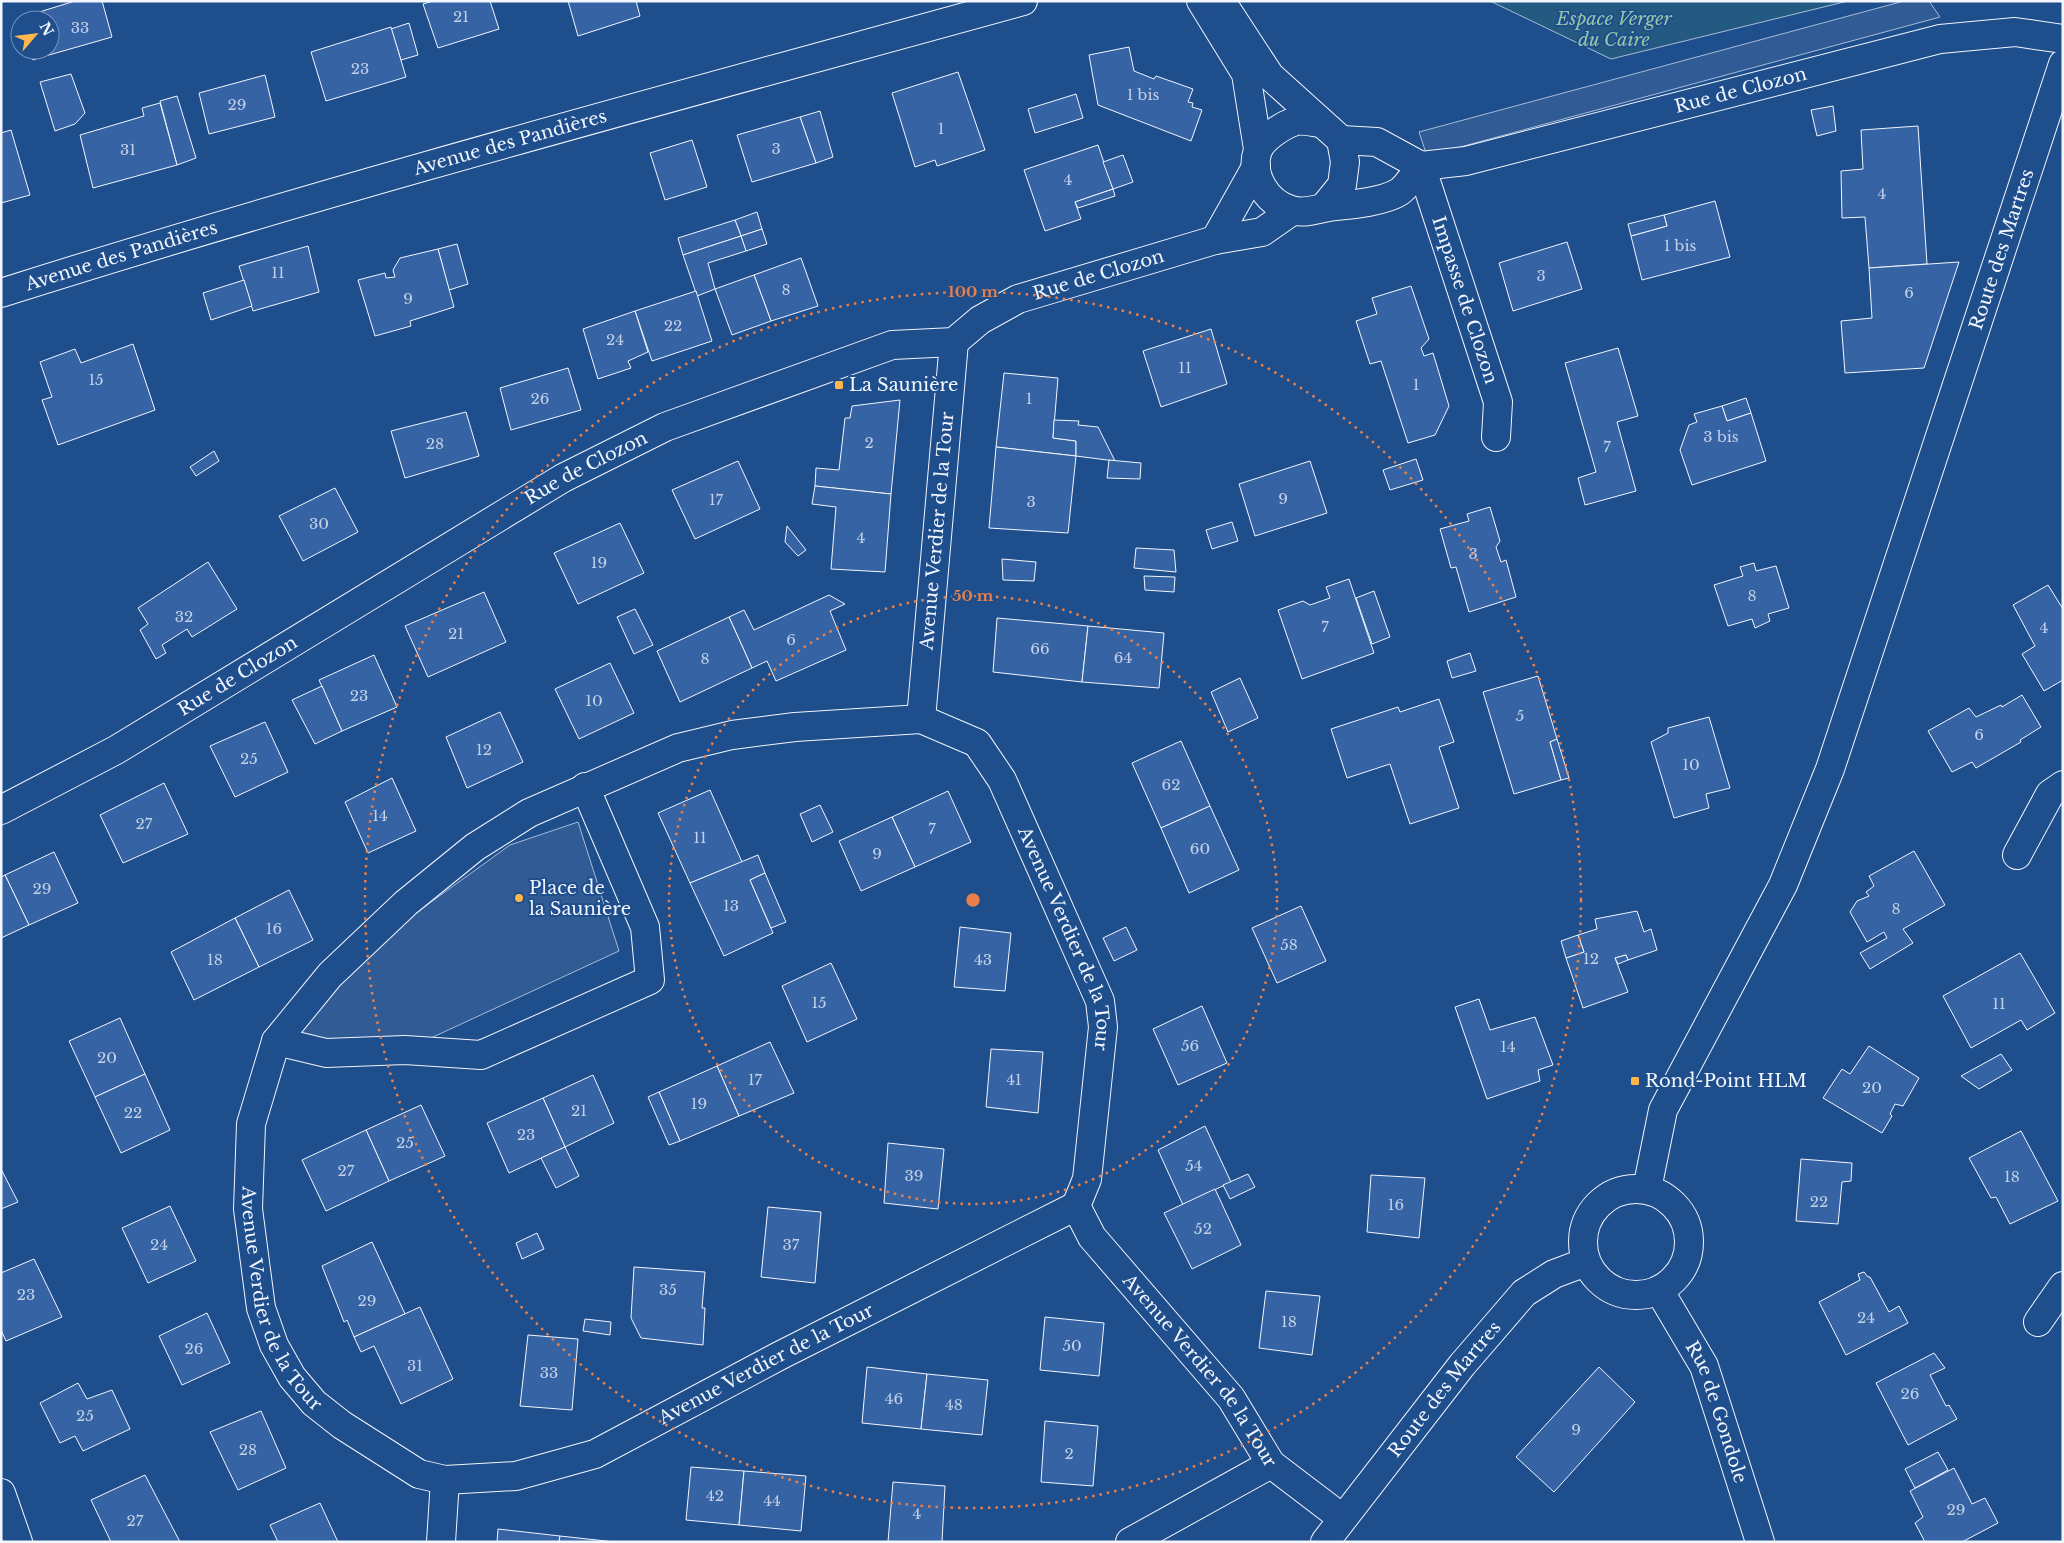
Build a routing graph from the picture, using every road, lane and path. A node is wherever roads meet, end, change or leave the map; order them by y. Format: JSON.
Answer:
{"nodes":[{"id":1,"x":1023,"y":1,"type":"edge"},
{"id":2,"x":1201,"y":1,"type":"edge"},
{"id":3,"x":1221,"y":1,"type":"edge"},
{"id":4,"x":2063,"y":39,"type":"edge"},
{"id":5,"x":2063,"y":64,"type":"edge"},
{"id":6,"x":1320,"y":122,"type":"junction"},
{"id":7,"x":1341,"y":140,"type":"junction"},
{"id":8,"x":1257,"y":158,"type":"junction"},
{"id":9,"x":1421,"y":166,"type":"junction"},
{"id":10,"x":1325,"y":206,"type":"junction"},
{"id":11,"x":1292,"y":211,"type":"junction"},
{"id":12,"x":1215,"y":240,"type":"junction"},
{"id":13,"x":1,"y":293,"type":"edge"},
{"id":14,"x":954,"y":342,"type":"junction"},
{"id":15,"x":1496,"y":437,"type":"dead end"},
{"id":16,"x":921,"y":719,"type":"junction"},
{"id":17,"x":2063,"y":785,"type":"edge"},
{"id":18,"x":585,"y":787,"type":"junction"},
{"id":19,"x":1,"y":810,"type":"edge"},
{"id":20,"x":2017,"y":855,"type":"dead end"},
{"id":21,"x":276,"y":1041,"type":"junction"},
{"id":22,"x":1647,"y":1189,"type":"junction"},
{"id":23,"x":1076,"y":1206,"type":"junction"},
{"id":24,"x":1586,"y":1262,"type":"junction"},
{"id":25,"x":2063,"y":1286,"type":"edge"},
{"id":26,"x":1659,"y":1290,"type":"junction"},
{"id":27,"x":2038,"y":1322,"type":"dead end"},
{"id":28,"x":1271,"y":1464,"type":"junction"},
{"id":29,"x":445,"y":1480,"type":"junction"},
{"id":30,"x":1,"y":1493,"type":"edge"},
{"id":31,"x":1342,"y":1518,"type":"junction"},
{"id":32,"x":18,"y":1542,"type":"edge"},
{"id":33,"x":441,"y":1542,"type":"edge"},
{"id":34,"x":1130,"y":1542,"type":"edge"},
{"id":35,"x":1325,"y":1542,"type":"edge"},
{"id":36,"x":1760,"y":1542,"type":"edge"}],
"edges":[{"from":1,"to":13,"type":"street","name":"Avenue des Pandières"},
{"from":2,"to":8,"type":"street"},
{"from":3,"to":6,"type":"street"},
{"from":4,"to":9,"type":"street","name":"Rue de Clozon"},
{"from":5,"to":22,"type":"street","name":"Route des Martres"},
{"from":6,"to":7,"type":"street"},
{"from":6,"to":8,"type":"street"},
{"from":7,"to":9,"type":"street"},
{"from":7,"to":10,"type":"street"},
{"from":8,"to":11,"type":"street"},
{"from":8,"to":12,"type":"street"},
{"from":9,"to":10,"type":"street"},
{"from":9,"to":15,"type":"street","name":"Impasse de Clozon"},
{"from":10,"to":11,"type":"street"},
{"from":11,"to":12,"type":"street","name":"Rue de Clozon"},
{"from":12,"to":14,"type":"street","name":"Rue de Clozon"},
{"from":14,"to":16,"type":"street","name":"Avenue Verdier de la Tour"},
{"from":14,"to":19,"type":"street","name":"Rue de Clozon"},
{"from":16,"to":18,"type":"street","name":"Avenue Verdier de la Tour"},
{"from":16,"to":23,"type":"street","name":"Avenue Verdier de la Tour"},
{"from":17,"to":20,"type":"street"},
{"from":18,"to":21,"type":"street","name":"Avenue Verdier de la Tour"},
{"from":18,"to":21,"type":"street"},
{"from":21,"to":29,"type":"street","name":"Avenue Verdier de la Tour"},
{"from":22,"to":24,"type":"street"},
{"from":22,"to":26,"type":"street"},
{"from":23,"to":28,"type":"street","name":"Avenue Verdier de la Tour"},
{"from":23,"to":29,"type":"street","name":"Avenue Verdier de la Tour"},
{"from":24,"to":26,"type":"street"},
{"from":24,"to":31,"type":"street","name":"Route des Martres"},
{"from":25,"to":27,"type":"street"},
{"from":26,"to":36,"type":"street","name":"Rue de Gondole"},
{"from":28,"to":31,"type":"street","name":"Avenue Verdier de la Tour"},
{"from":28,"to":34,"type":"street"},
{"from":29,"to":33,"type":"street"},
{"from":30,"to":32,"type":"street"},
{"from":31,"to":35,"type":"street","name":"Route des Martres"}]}
